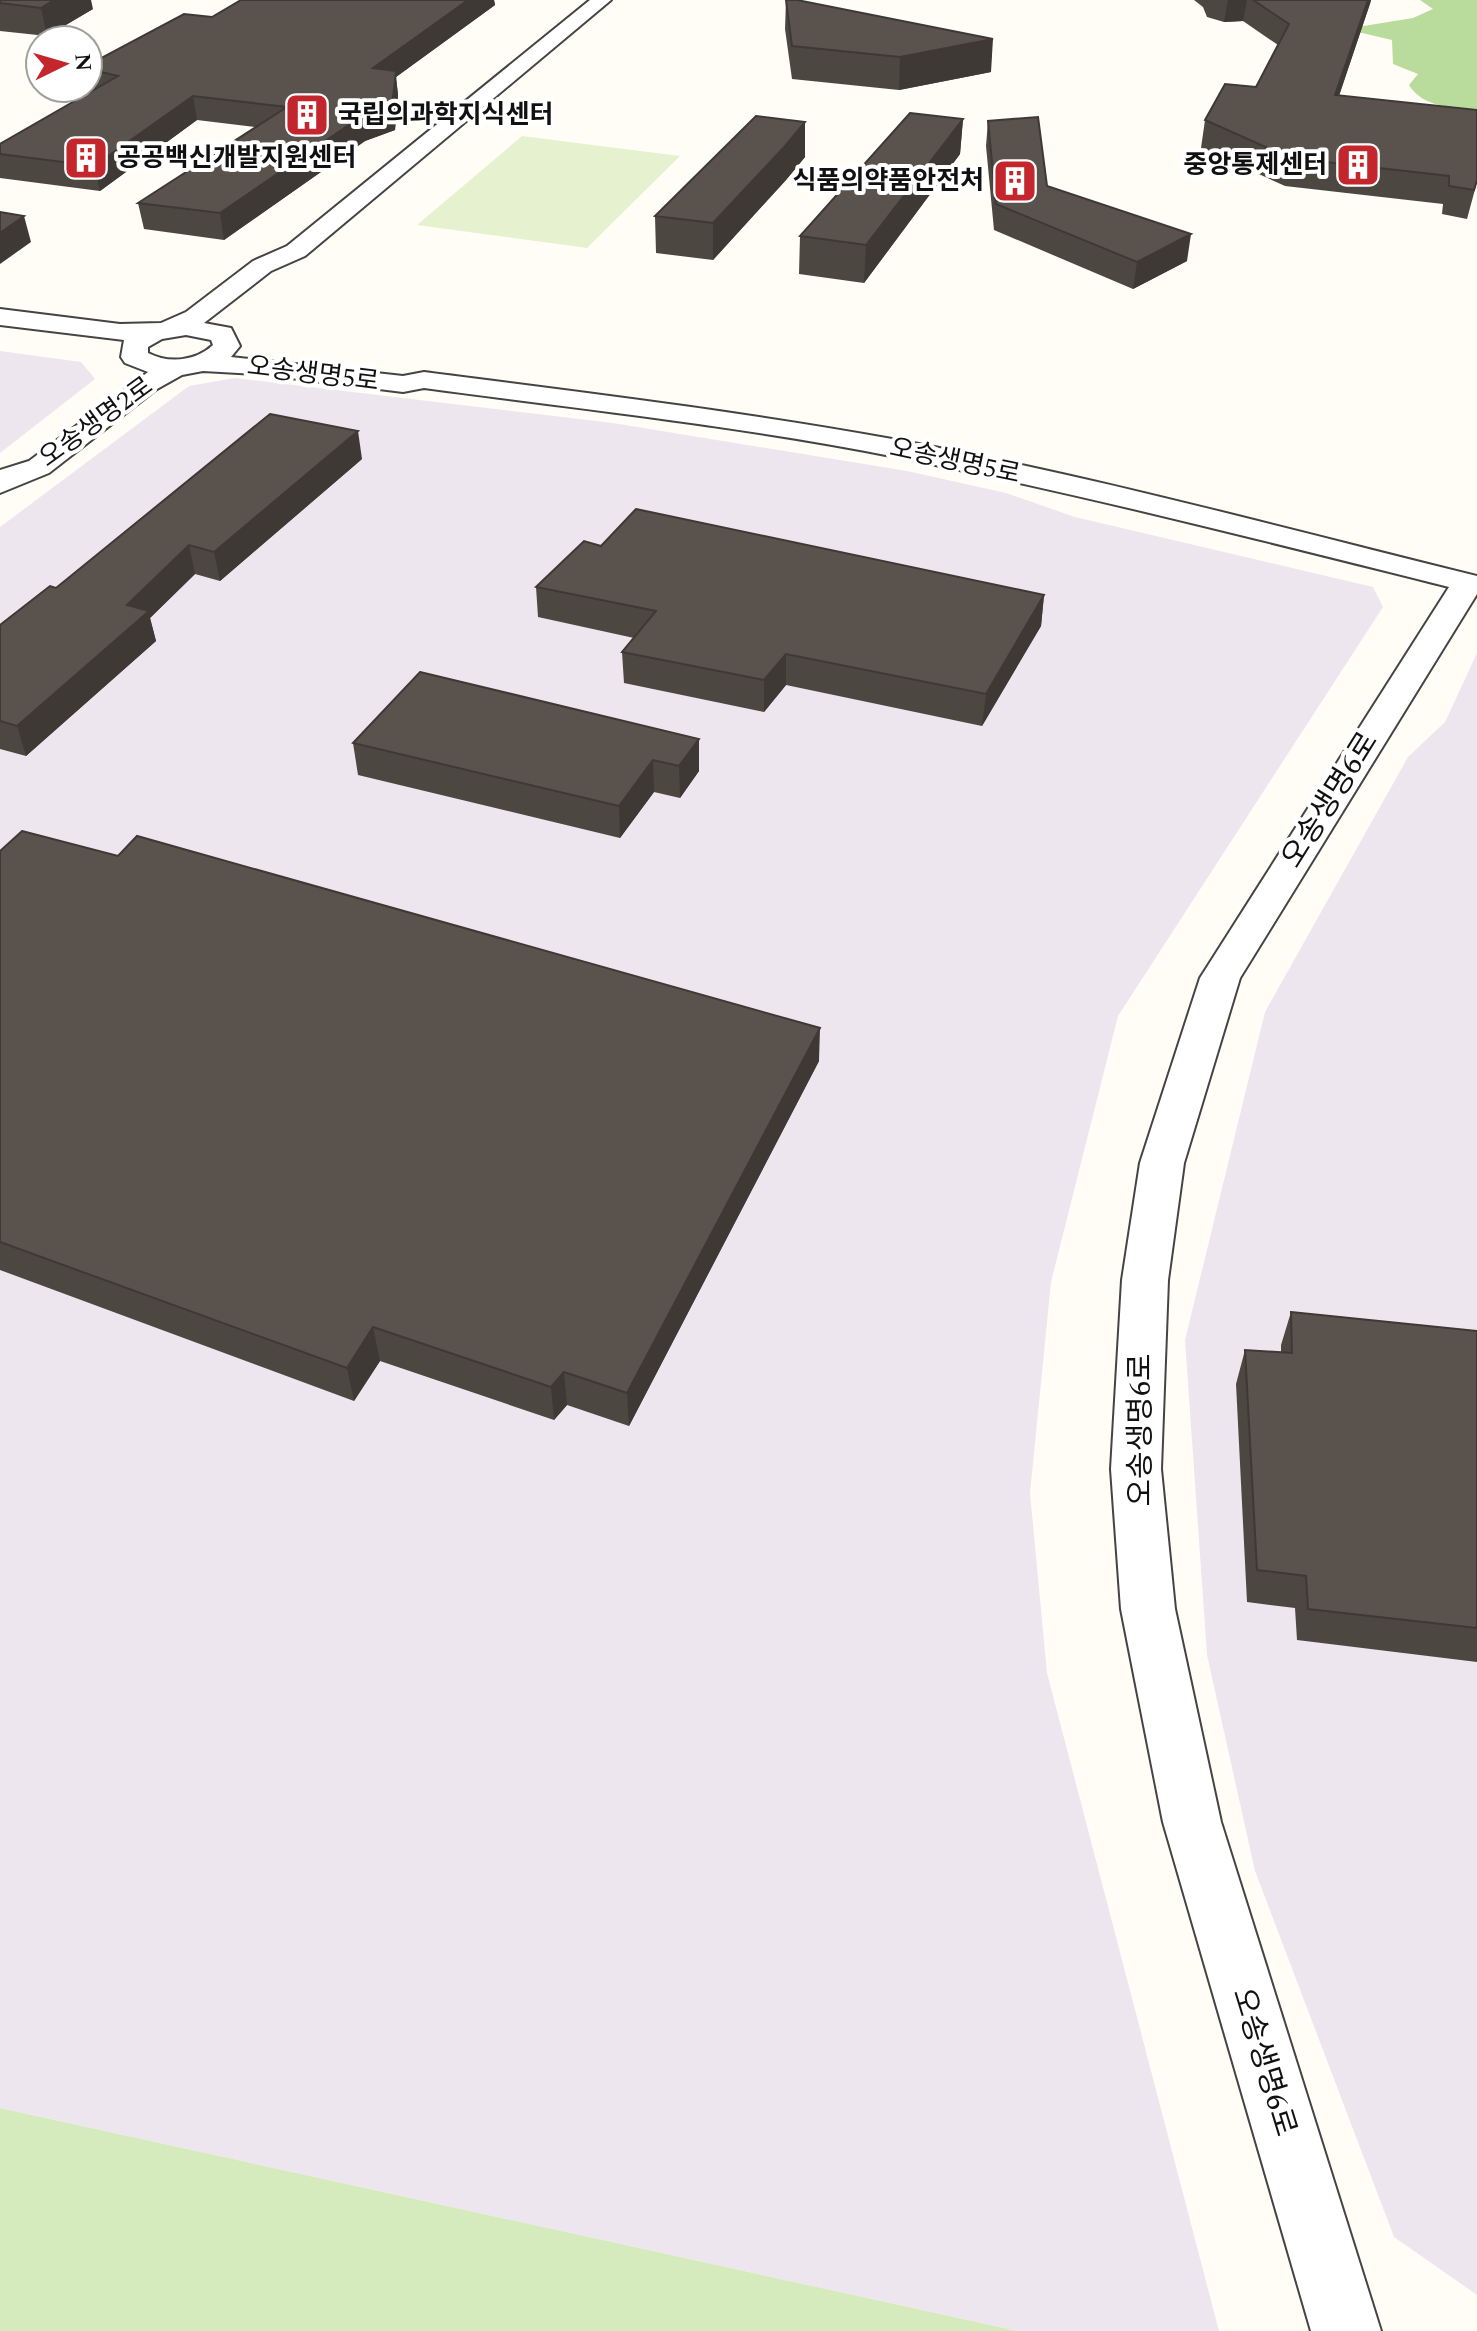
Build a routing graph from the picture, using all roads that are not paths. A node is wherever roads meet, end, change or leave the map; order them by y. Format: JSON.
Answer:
{"nodes":[{"id":1,"x":601,"y":0,"type":"edge"},
{"id":2,"x":296,"y":251,"type":"junction"},
{"id":3,"x":0,"y":317,"type":"edge"},
{"id":4,"x":0,"y":330,"type":"edge"},
{"id":5,"x":163,"y":330,"type":"junction"},
{"id":6,"x":222,"y":336,"type":"junction"},
{"id":7,"x":135,"y":355,"type":"junction"},
{"id":8,"x":190,"y":364,"type":"junction"},
{"id":9,"x":424,"y":380,"type":"junction"},
{"id":10,"x":6,"y":480,"type":"edge"},
{"id":11,"x":1472,"y":584,"type":"edge"},
{"id":12,"x":1346,"y":2331,"type":"edge"}],
"edges":[{"from":1,"to":2,"type":"street"},
{"from":2,"to":5,"type":"street"},
{"from":2,"to":6,"type":"street"},
{"from":3,"to":5,"type":"street"},
{"from":4,"to":7,"type":"street"},
{"from":5,"to":6,"type":"street","name":"오송생명5로"},
{"from":5,"to":7,"type":"street","name":"오송생명2로"},
{"from":6,"to":8,"type":"street","name":"오송생명2로"},
{"from":6,"to":9,"type":"street","name":"오송생명5로"},
{"from":7,"to":8,"type":"street","name":"오송생명5로"},
{"from":7,"to":10,"type":"street","name":"오송생명2로"},
{"from":8,"to":9,"type":"street","name":"오송생명5로"},
{"from":8,"to":10,"type":"street","name":"오송생명2로"},
{"from":9,"to":11,"type":"street","name":"오송생명5로"},
{"from":11,"to":12,"type":"street","name":"오송생명6로"}]}
